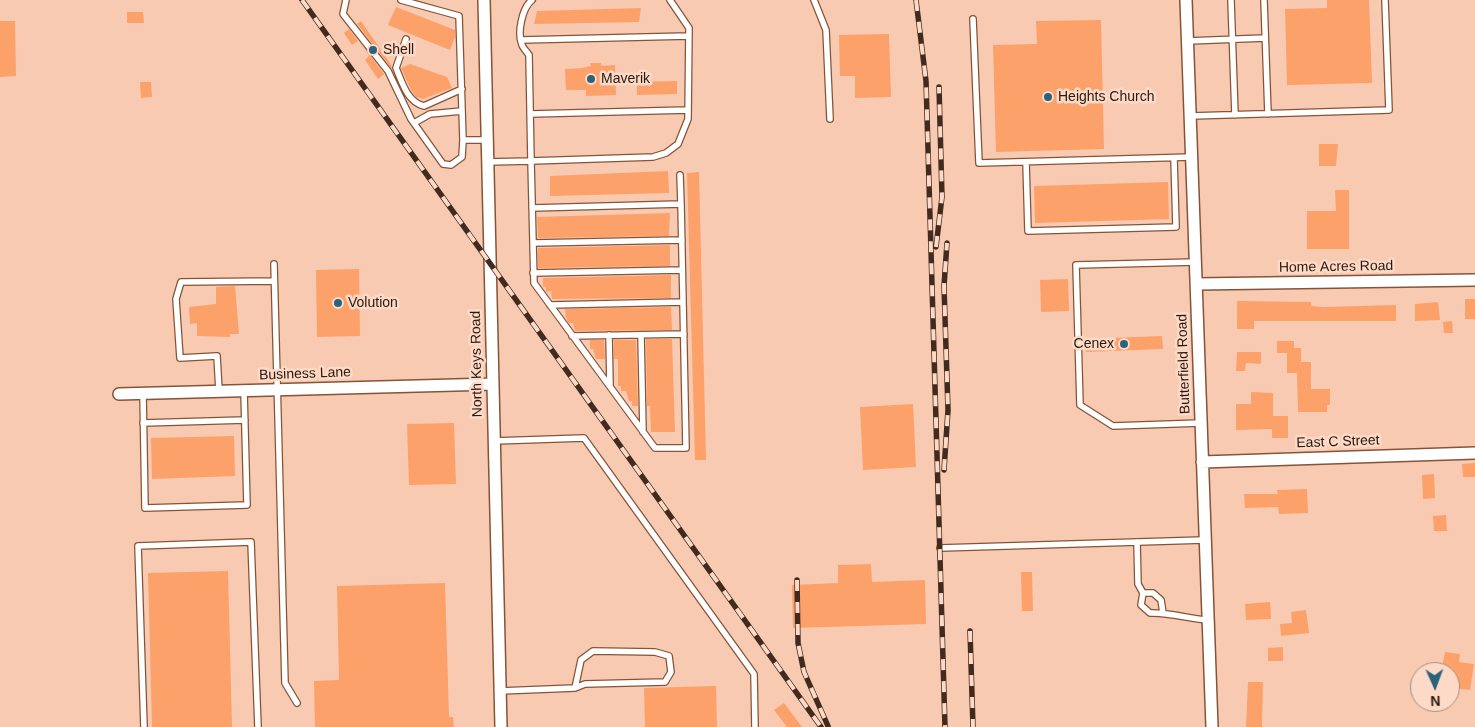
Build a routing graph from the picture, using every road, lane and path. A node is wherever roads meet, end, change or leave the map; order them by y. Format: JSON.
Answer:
{"nodes":[{"id":1,"x":346,"y":0,"type":"edge"},
{"id":2,"x":401,"y":0,"type":"edge"},
{"id":3,"x":484,"y":0,"type":"edge"},
{"id":4,"x":532,"y":0,"type":"edge"},
{"id":5,"x":670,"y":0,"type":"edge"},
{"id":6,"x":814,"y":0,"type":"edge"},
{"id":7,"x":1186,"y":0,"type":"edge"},
{"id":8,"x":1231,"y":0,"type":"edge"},
{"id":9,"x":1264,"y":0,"type":"edge"},
{"id":10,"x":1385,"y":0,"type":"edge"},
{"id":11,"x":973,"y":19,"type":"dead end"},
{"id":12,"x":688,"y":36,"type":"junction"},
{"id":13,"x":1265,"y":38,"type":"junction"},
{"id":14,"x":406,"y":39,"type":"dead end"},
{"id":15,"x":1232,"y":39,"type":"junction"},
{"id":16,"x":521,"y":40,"type":"junction"},
{"id":17,"x":1188,"y":41,"type":"junction"},
{"id":18,"x":462,"y":90,"type":"junction"},
{"id":19,"x":688,"y":110,"type":"junction"},
{"id":20,"x":462,"y":111,"type":"junction"},
{"id":21,"x":530,"y":114,"type":"junction"},
{"id":22,"x":1268,"y":114,"type":"junction"},
{"id":23,"x":1235,"y":115,"type":"junction"},
{"id":24,"x":1191,"y":116,"type":"junction"},
{"id":25,"x":830,"y":119,"type":"dead end"},
{"id":26,"x":414,"y":123,"type":"junction"},
{"id":27,"x":463,"y":140,"type":"junction"},
{"id":28,"x":487,"y":140,"type":"junction"},
{"id":29,"x":1192,"y":157,"type":"junction"},
{"id":30,"x":1174,"y":158,"type":"junction"},
{"id":31,"x":531,"y":161,"type":"junction"},
{"id":32,"x":487,"y":162,"type":"junction"},
{"id":33,"x":1026,"y":162,"type":"junction"},
{"id":34,"x":680,"y":175,"type":"dead end"},
{"id":35,"x":681,"y":204,"type":"junction"},
{"id":36,"x":532,"y":208,"type":"junction"},
{"id":37,"x":682,"y":240,"type":"junction"},
{"id":38,"x":533,"y":243,"type":"junction"},
{"id":39,"x":1196,"y":262,"type":"junction"},
{"id":40,"x":274,"y":264,"type":"dead end"},
{"id":41,"x":682,"y":270,"type":"junction"},
{"id":42,"x":533,"y":273,"type":"junction"},
{"id":43,"x":1475,"y":280,"type":"edge"},
{"id":44,"x":274,"y":281,"type":"junction"},
{"id":45,"x":1197,"y":284,"type":"junction"},
{"id":46,"x":683,"y":302,"type":"junction"},
{"id":47,"x":550,"y":305,"type":"junction"},
{"id":48,"x":684,"y":334,"type":"junction"},
{"id":49,"x":609,"y":335,"type":"junction"},
{"id":50,"x":641,"y":335,"type":"junction"},
{"id":51,"x":572,"y":336,"type":"junction"},
{"id":52,"x":492,"y":384,"type":"junction"},
{"id":53,"x":610,"y":387,"type":"junction"},
{"id":54,"x":277,"y":390,"type":"junction"},
{"id":55,"x":219,"y":391,"type":"junction"},
{"id":56,"x":244,"y":391,"type":"junction"},
{"id":57,"x":119,"y":394,"type":"dead end"},
{"id":58,"x":143,"y":394,"type":"junction"},
{"id":59,"x":245,"y":420,"type":"junction"},
{"id":60,"x":143,"y":423,"type":"junction"},
{"id":61,"x":1201,"y":423,"type":"junction"},
{"id":62,"x":644,"y":433,"type":"junction"},
{"id":63,"x":494,"y":441,"type":"junction"},
{"id":64,"x":1475,"y":453,"type":"edge"},
{"id":65,"x":1202,"y":462,"type":"junction"},
{"id":66,"x":1204,"y":540,"type":"junction"},
{"id":67,"x":1137,"y":542,"type":"junction"},
{"id":68,"x":940,"y":548,"type":"dead end"},
{"id":69,"x":1143,"y":594,"type":"junction"},
{"id":70,"x":1162,"y":613,"type":"junction"},
{"id":71,"x":1207,"y":620,"type":"junction"},
{"id":72,"x":575,"y":688,"type":"junction"},
{"id":73,"x":500,"y":691,"type":"junction"},
{"id":74,"x":297,"y":703,"type":"dead end"},
{"id":75,"x":144,"y":727,"type":"edge"},
{"id":76,"x":258,"y":727,"type":"edge"},
{"id":77,"x":501,"y":727,"type":"edge"},
{"id":78,"x":755,"y":727,"type":"edge"},
{"id":79,"x":1212,"y":727,"type":"edge"}],
"edges":[{"from":1,"to":26,"type":"lane"},
{"from":2,"to":18,"type":"lane"},
{"from":3,"to":28,"type":"street","name":"North Keys Road"},
{"from":4,"to":16,"type":"lane"},
{"from":5,"to":12,"type":"lane"},
{"from":6,"to":25,"type":"lane"},
{"from":7,"to":17,"type":"street","name":"Butterfield Road"},
{"from":8,"to":15,"type":"lane"},
{"from":9,"to":13,"type":"lane"},
{"from":10,"to":22,"type":"lane"},
{"from":11,"to":33,"type":"lane"},
{"from":12,"to":16,"type":"lane"},
{"from":12,"to":19,"type":"lane"},
{"from":13,"to":15,"type":"lane"},
{"from":13,"to":22,"type":"lane"},
{"from":14,"to":18,"type":"lane"},
{"from":15,"to":17,"type":"lane"},
{"from":15,"to":23,"type":"lane"},
{"from":16,"to":21,"type":"lane"},
{"from":17,"to":24,"type":"street","name":"Butterfield Road"},
{"from":18,"to":20,"type":"lane"},
{"from":19,"to":21,"type":"lane"},
{"from":19,"to":31,"type":"lane"},
{"from":20,"to":26,"type":"lane"},
{"from":20,"to":27,"type":"lane"},
{"from":21,"to":31,"type":"lane"},
{"from":22,"to":23,"type":"lane"},
{"from":23,"to":24,"type":"lane"},
{"from":24,"to":29,"type":"street","name":"Butterfield Road"},
{"from":26,"to":27,"type":"lane"},
{"from":27,"to":28,"type":"lane"},
{"from":28,"to":32,"type":"street","name":"North Keys Road"},
{"from":29,"to":30,"type":"lane"},
{"from":29,"to":39,"type":"street","name":"Butterfield Road"},
{"from":30,"to":33,"type":"lane"},
{"from":30,"to":33,"type":"lane"},
{"from":31,"to":32,"type":"lane"},
{"from":31,"to":36,"type":"lane"},
{"from":32,"to":52,"type":"street","name":"North Keys Road"},
{"from":34,"to":35,"type":"lane"},
{"from":35,"to":36,"type":"lane"},
{"from":35,"to":37,"type":"lane"},
{"from":36,"to":38,"type":"lane"},
{"from":37,"to":38,"type":"lane"},
{"from":37,"to":41,"type":"lane"},
{"from":38,"to":42,"type":"lane"},
{"from":39,"to":45,"type":"street","name":"Butterfield Road"},
{"from":39,"to":61,"type":"lane"},
{"from":40,"to":44,"type":"lane"},
{"from":41,"to":42,"type":"lane"},
{"from":41,"to":46,"type":"lane"},
{"from":42,"to":47,"type":"lane"},
{"from":43,"to":45,"type":"street","name":"Home Acres Road"},
{"from":44,"to":54,"type":"lane"},
{"from":44,"to":55,"type":"lane"},
{"from":45,"to":61,"type":"street","name":"Butterfield Road"},
{"from":46,"to":47,"type":"lane"},
{"from":46,"to":48,"type":"lane"},
{"from":47,"to":51,"type":"lane"},
{"from":48,"to":50,"type":"lane"},
{"from":48,"to":62,"type":"lane"},
{"from":49,"to":50,"type":"lane"},
{"from":49,"to":51,"type":"lane"},
{"from":49,"to":53,"type":"lane"},
{"from":50,"to":62,"type":"lane"},
{"from":51,"to":53,"type":"lane"},
{"from":52,"to":54,"type":"street","name":"Business Lane"},
{"from":52,"to":63,"type":"street","name":"North Keys Road"},
{"from":53,"to":62,"type":"lane"},
{"from":54,"to":56,"type":"street","name":"Business Lane"},
{"from":54,"to":74,"type":"lane"},
{"from":55,"to":56,"type":"street","name":"Business Lane"},
{"from":55,"to":58,"type":"street","name":"Business Lane"},
{"from":56,"to":59,"type":"lane"},
{"from":57,"to":58,"type":"street","name":"Business Lane"},
{"from":58,"to":60,"type":"lane"},
{"from":59,"to":60,"type":"lane"},
{"from":59,"to":60,"type":"lane"},
{"from":61,"to":65,"type":"street","name":"Butterfield Road"},
{"from":63,"to":73,"type":"street","name":"North Keys Road"},
{"from":63,"to":78,"type":"lane"},
{"from":64,"to":65,"type":"street","name":"East C Street"},
{"from":65,"to":66,"type":"street","name":"Butterfield Road"},
{"from":66,"to":67,"type":"lane"},
{"from":66,"to":71,"type":"street","name":"Butterfield Road"},
{"from":67,"to":68,"type":"lane"},
{"from":67,"to":69,"type":"lane"},
{"from":69,"to":70,"type":"lane"},
{"from":69,"to":70,"type":"lane"},
{"from":70,"to":71,"type":"lane"},
{"from":71,"to":79,"type":"street","name":"Butterfield Road"},
{"from":72,"to":72,"type":"lane"},
{"from":72,"to":73,"type":"lane"},
{"from":73,"to":77,"type":"street","name":"North Keys Road"},
{"from":75,"to":76,"type":"lane"}]}
